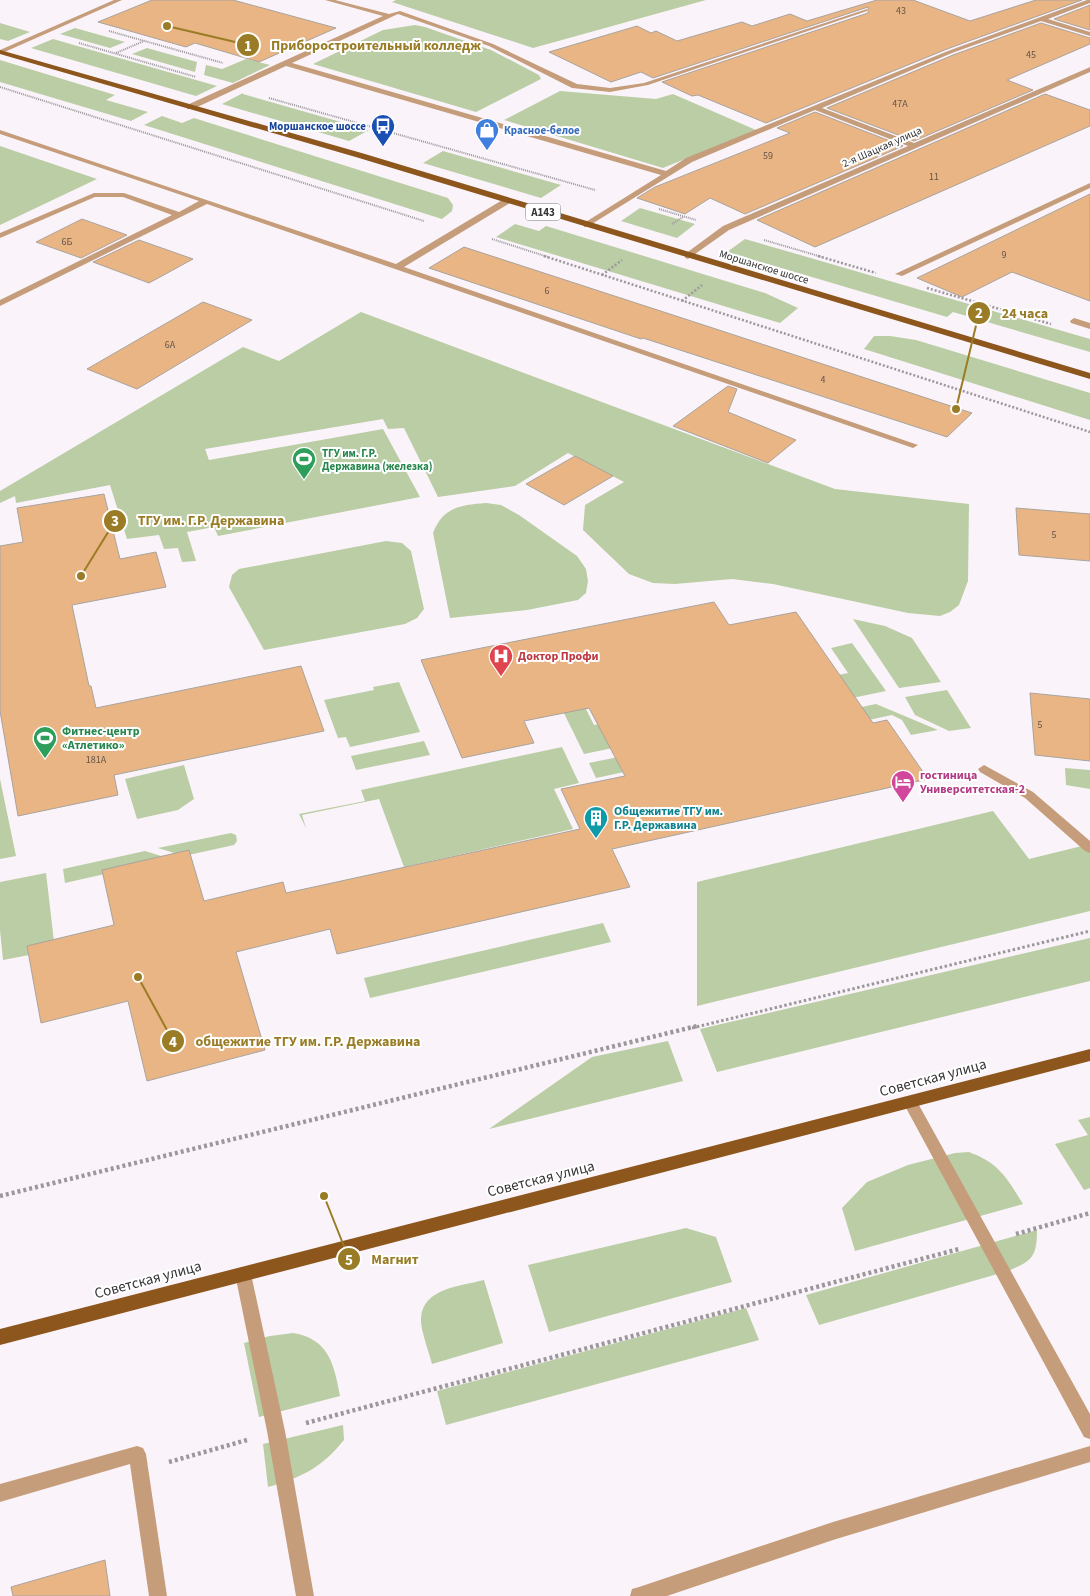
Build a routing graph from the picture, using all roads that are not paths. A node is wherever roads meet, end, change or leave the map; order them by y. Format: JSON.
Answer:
{"nodes":[{"id":1,"x":118,"y":0,"type":"edge"},
{"id":2,"x":328,"y":0,"type":"edge"},
{"id":3,"x":358,"y":0,"type":"edge"},
{"id":4,"x":1090,"y":1,"type":"edge"},
{"id":5,"x":346,"y":5,"type":"junction"},
{"id":6,"x":865,"y":10,"type":"dead end"},
{"id":7,"x":389,"y":16,"type":"junction"},
{"id":8,"x":1042,"y":19,"type":"junction"},
{"id":9,"x":1090,"y":34,"type":"edge"},
{"id":10,"x":0,"y":52,"type":"edge"},
{"id":11,"x":285,"y":63,"type":"junction"},
{"id":12,"x":1090,"y":69,"type":"edge"},
{"id":13,"x":190,"y":107,"type":"junction"},
{"id":14,"x":816,"y":108,"type":"junction"},
{"id":15,"x":0,"y":132,"type":"edge"},
{"id":16,"x":913,"y":145,"type":"junction"},
{"id":17,"x":668,"y":174,"type":"junction"},
{"id":18,"x":1090,"y":185,"type":"edge"},
{"id":19,"x":206,"y":201,"type":"junction"},
{"id":20,"x":508,"y":201,"type":"junction"},
{"id":21,"x":179,"y":215,"type":"junction"},
{"id":22,"x":587,"y":225,"type":"junction"},
{"id":23,"x":0,"y":236,"type":"edge"},
{"id":24,"x":688,"y":256,"type":"junction"},
{"id":25,"x":397,"y":267,"type":"junction"},
{"id":26,"x":899,"y":274,"type":"dead end"},
{"id":27,"x":0,"y":303,"type":"edge"},
{"id":28,"x":1074,"y":321,"type":"dead end"},
{"id":29,"x":1090,"y":326,"type":"edge"},
{"id":30,"x":1088,"y":373,"type":"edge"},
{"id":31,"x":913,"y":444,"type":"dead end"},
{"id":32,"x":984,"y":769,"type":"dead end"},
{"id":33,"x":1090,"y":848,"type":"edge"},
{"id":34,"x":1090,"y":1055,"type":"edge"},
{"id":35,"x":910,"y":1102,"type":"junction"},
{"id":36,"x":243,"y":1274,"type":"junction"},
{"id":37,"x":0,"y":1337,"type":"edge"},
{"id":38,"x":1090,"y":1431,"type":"edge"},
{"id":39,"x":1090,"y":1454,"type":"edge"},
{"id":40,"x":0,"y":1493,"type":"edge"},
{"id":41,"x":158,"y":1596,"type":"edge"},
{"id":42,"x":305,"y":1596,"type":"edge"},
{"id":43,"x":639,"y":1596,"type":"edge"}],
"edges":[{"from":1,"to":10,"type":"street"},
{"from":2,"to":5,"type":"street"},
{"from":3,"to":5,"type":"street"},
{"from":4,"to":8,"type":"street"},
{"from":5,"to":7,"type":"street"},
{"from":6,"to":7,"type":"street"},
{"from":7,"to":11,"type":"street"},
{"from":8,"to":9,"type":"street"},
{"from":8,"to":14,"type":"street"},
{"from":10,"to":13,"type":"main road","name":"Моршанское шоссе","number":"А143"},
{"from":11,"to":13,"type":"street"},
{"from":11,"to":17,"type":"street"},
{"from":12,"to":16,"type":"street","name":"2-я Шацкая улица"},
{"from":13,"to":20,"type":"main road","name":"Моршанское шоссе","number":"А143"},
{"from":14,"to":16,"type":"street"},
{"from":14,"to":17,"type":"street"},
{"from":15,"to":19,"type":"street"},
{"from":16,"to":24,"type":"street","name":"2-я Шацкая улица"},
{"from":17,"to":22,"type":"street"},
{"from":18,"to":26,"type":"street"},
{"from":19,"to":21,"type":"street"},
{"from":19,"to":25,"type":"street"},
{"from":20,"to":22,"type":"main road","name":"Моршанское шоссе","number":"А143"},
{"from":20,"to":25,"type":"street"},
{"from":21,"to":23,"type":"street"},
{"from":21,"to":27,"type":"street"},
{"from":22,"to":24,"type":"main road","name":"Моршанское шоссе","number":"А143"},
{"from":24,"to":30,"type":"main road","name":"Моршанское шоссе","number":"А143"},
{"from":25,"to":31,"type":"street"},
{"from":28,"to":29,"type":"street"},
{"from":32,"to":33,"type":"street"},
{"from":34,"to":35,"type":"main road","name":"Советская улица"},
{"from":35,"to":36,"type":"main road","name":"Советская улица"},
{"from":35,"to":38,"type":"street"},
{"from":36,"to":37,"type":"main road","name":"Советская улица"},
{"from":36,"to":42,"type":"street"},
{"from":39,"to":43,"type":"street"},
{"from":40,"to":41,"type":"street"}]}
